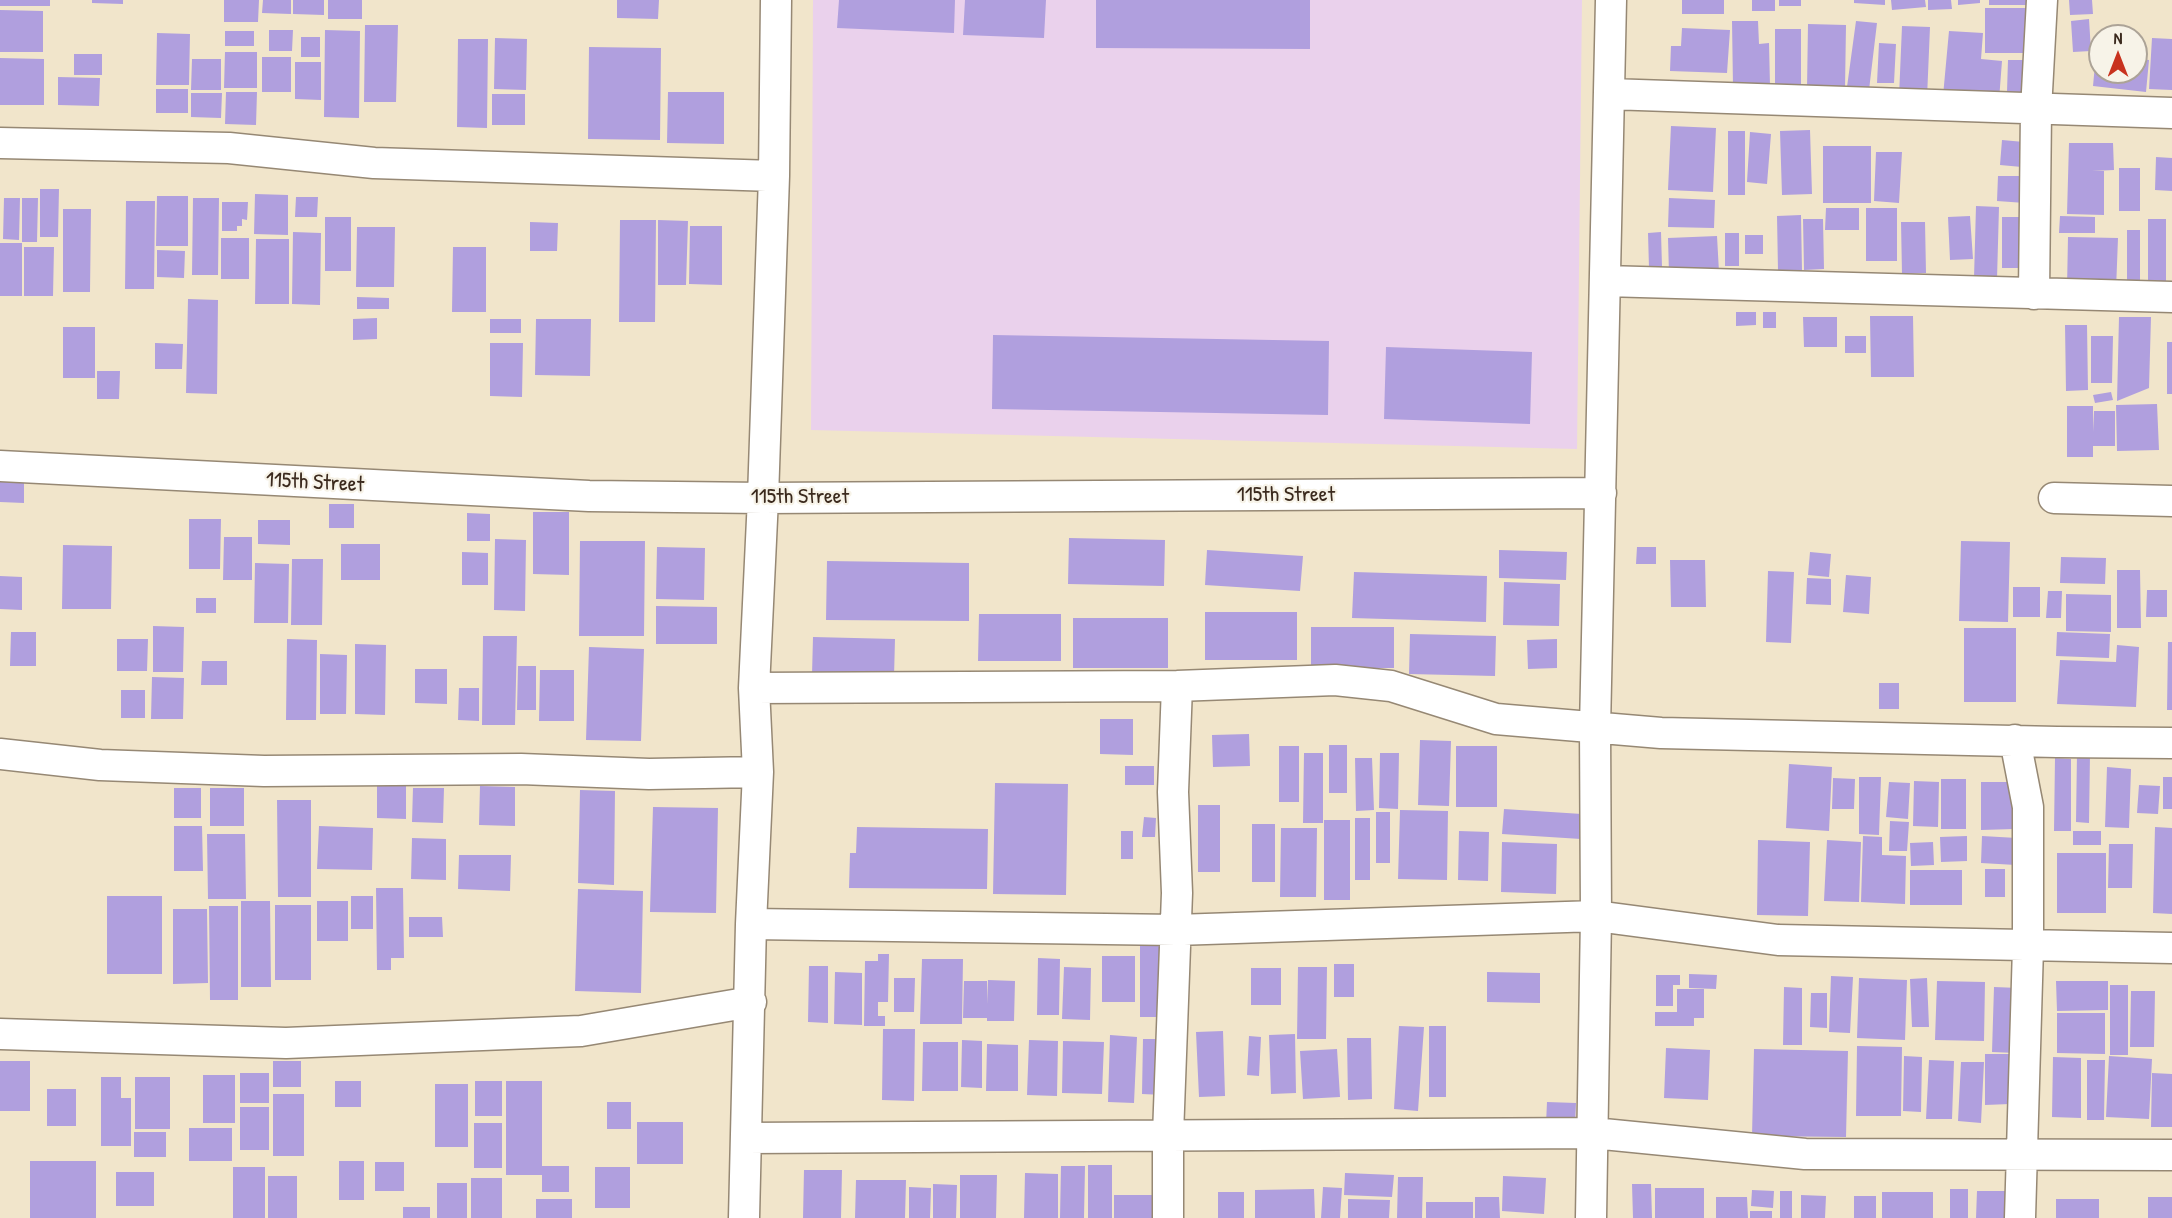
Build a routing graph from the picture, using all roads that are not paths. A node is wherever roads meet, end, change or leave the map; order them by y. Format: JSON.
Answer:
{"nodes":[{"id":1,"x":776,"y":0,"type":"edge"},
{"id":2,"x":1611,"y":0,"type":"edge"},
{"id":3,"x":2042,"y":0,"type":"edge"},
{"id":4,"x":1609,"y":94,"type":"junction"},
{"id":5,"x":2036,"y":110,"type":"junction"},
{"id":6,"x":2172,"y":113,"type":"edge"},
{"id":7,"x":0,"y":143,"type":"edge"},
{"id":8,"x":774,"y":176,"type":"junction"},
{"id":9,"x":1605,"y":281,"type":"junction"},
{"id":10,"x":2034,"y":294,"type":"junction"},
{"id":11,"x":2172,"y":297,"type":"edge"},
{"id":12,"x":0,"y":466,"type":"edge"},
{"id":13,"x":1601,"y":493,"type":"junction"},
{"id":14,"x":763,"y":498,"type":"junction"},
{"id":15,"x":2055,"y":498,"type":"dead end"},
{"id":16,"x":2172,"y":501,"type":"edge"},
{"id":17,"x":1177,"y":686,"type":"junction"},
{"id":18,"x":754,"y":688,"type":"junction"},
{"id":19,"x":1595,"y":728,"type":"junction"},
{"id":20,"x":2015,"y":740,"type":"junction"},
{"id":21,"x":2172,"y":743,"type":"edge"},
{"id":22,"x":0,"y":754,"type":"edge"},
{"id":23,"x":758,"y":772,"type":"junction"},
{"id":24,"x":1596,"y":916,"type":"junction"},
{"id":25,"x":751,"y":924,"type":"junction"},
{"id":26,"x":1176,"y":930,"type":"junction"},
{"id":27,"x":2028,"y":946,"type":"junction"},
{"id":28,"x":2172,"y":948,"type":"edge"},
{"id":29,"x":751,"y":1002,"type":"junction"},
{"id":30,"x":0,"y":1034,"type":"edge"},
{"id":31,"x":1593,"y":1133,"type":"junction"},
{"id":32,"x":1168,"y":1135,"type":"junction"},
{"id":33,"x":747,"y":1138,"type":"junction"},
{"id":34,"x":2172,"y":1155,"type":"edge"},
{"id":35,"x":2021,"y":1156,"type":"junction"},
{"id":36,"x":744,"y":1218,"type":"edge"},
{"id":37,"x":1167,"y":1218,"type":"edge"},
{"id":38,"x":1591,"y":1218,"type":"edge"},
{"id":39,"x":2019,"y":1218,"type":"edge"}],
"edges":[{"from":1,"to":8,"type":"street"},
{"from":2,"to":4,"type":"street"},
{"from":3,"to":5,"type":"street"},
{"from":4,"to":5,"type":"street"},
{"from":4,"to":9,"type":"street"},
{"from":5,"to":6,"type":"street"},
{"from":5,"to":10,"type":"street"},
{"from":7,"to":8,"type":"street"},
{"from":8,"to":14,"type":"street"},
{"from":9,"to":10,"type":"street"},
{"from":9,"to":13,"type":"street"},
{"from":10,"to":11,"type":"street"},
{"from":12,"to":14,"type":"street","name":"115th Street"},
{"from":13,"to":14,"type":"street","name":"115th Street"},
{"from":13,"to":19,"type":"street"},
{"from":14,"to":18,"type":"street"},
{"from":15,"to":16,"type":"street"},
{"from":17,"to":18,"type":"street"},
{"from":17,"to":19,"type":"street"},
{"from":17,"to":26,"type":"street"},
{"from":18,"to":23,"type":"street"},
{"from":19,"to":20,"type":"street"},
{"from":19,"to":24,"type":"street"},
{"from":20,"to":21,"type":"street"},
{"from":20,"to":27,"type":"street"},
{"from":22,"to":23,"type":"street"},
{"from":23,"to":25,"type":"street"},
{"from":24,"to":26,"type":"street"},
{"from":24,"to":27,"type":"street"},
{"from":24,"to":31,"type":"street"},
{"from":25,"to":26,"type":"street"},
{"from":25,"to":29,"type":"street"},
{"from":26,"to":32,"type":"street"},
{"from":27,"to":28,"type":"street"},
{"from":27,"to":35,"type":"street"},
{"from":29,"to":30,"type":"street"},
{"from":29,"to":33,"type":"street"},
{"from":31,"to":32,"type":"street"},
{"from":31,"to":35,"type":"street"},
{"from":31,"to":38,"type":"street"},
{"from":32,"to":33,"type":"street"},
{"from":32,"to":37,"type":"street"},
{"from":33,"to":36,"type":"street"},
{"from":34,"to":35,"type":"street"},
{"from":35,"to":39,"type":"street"}]}
